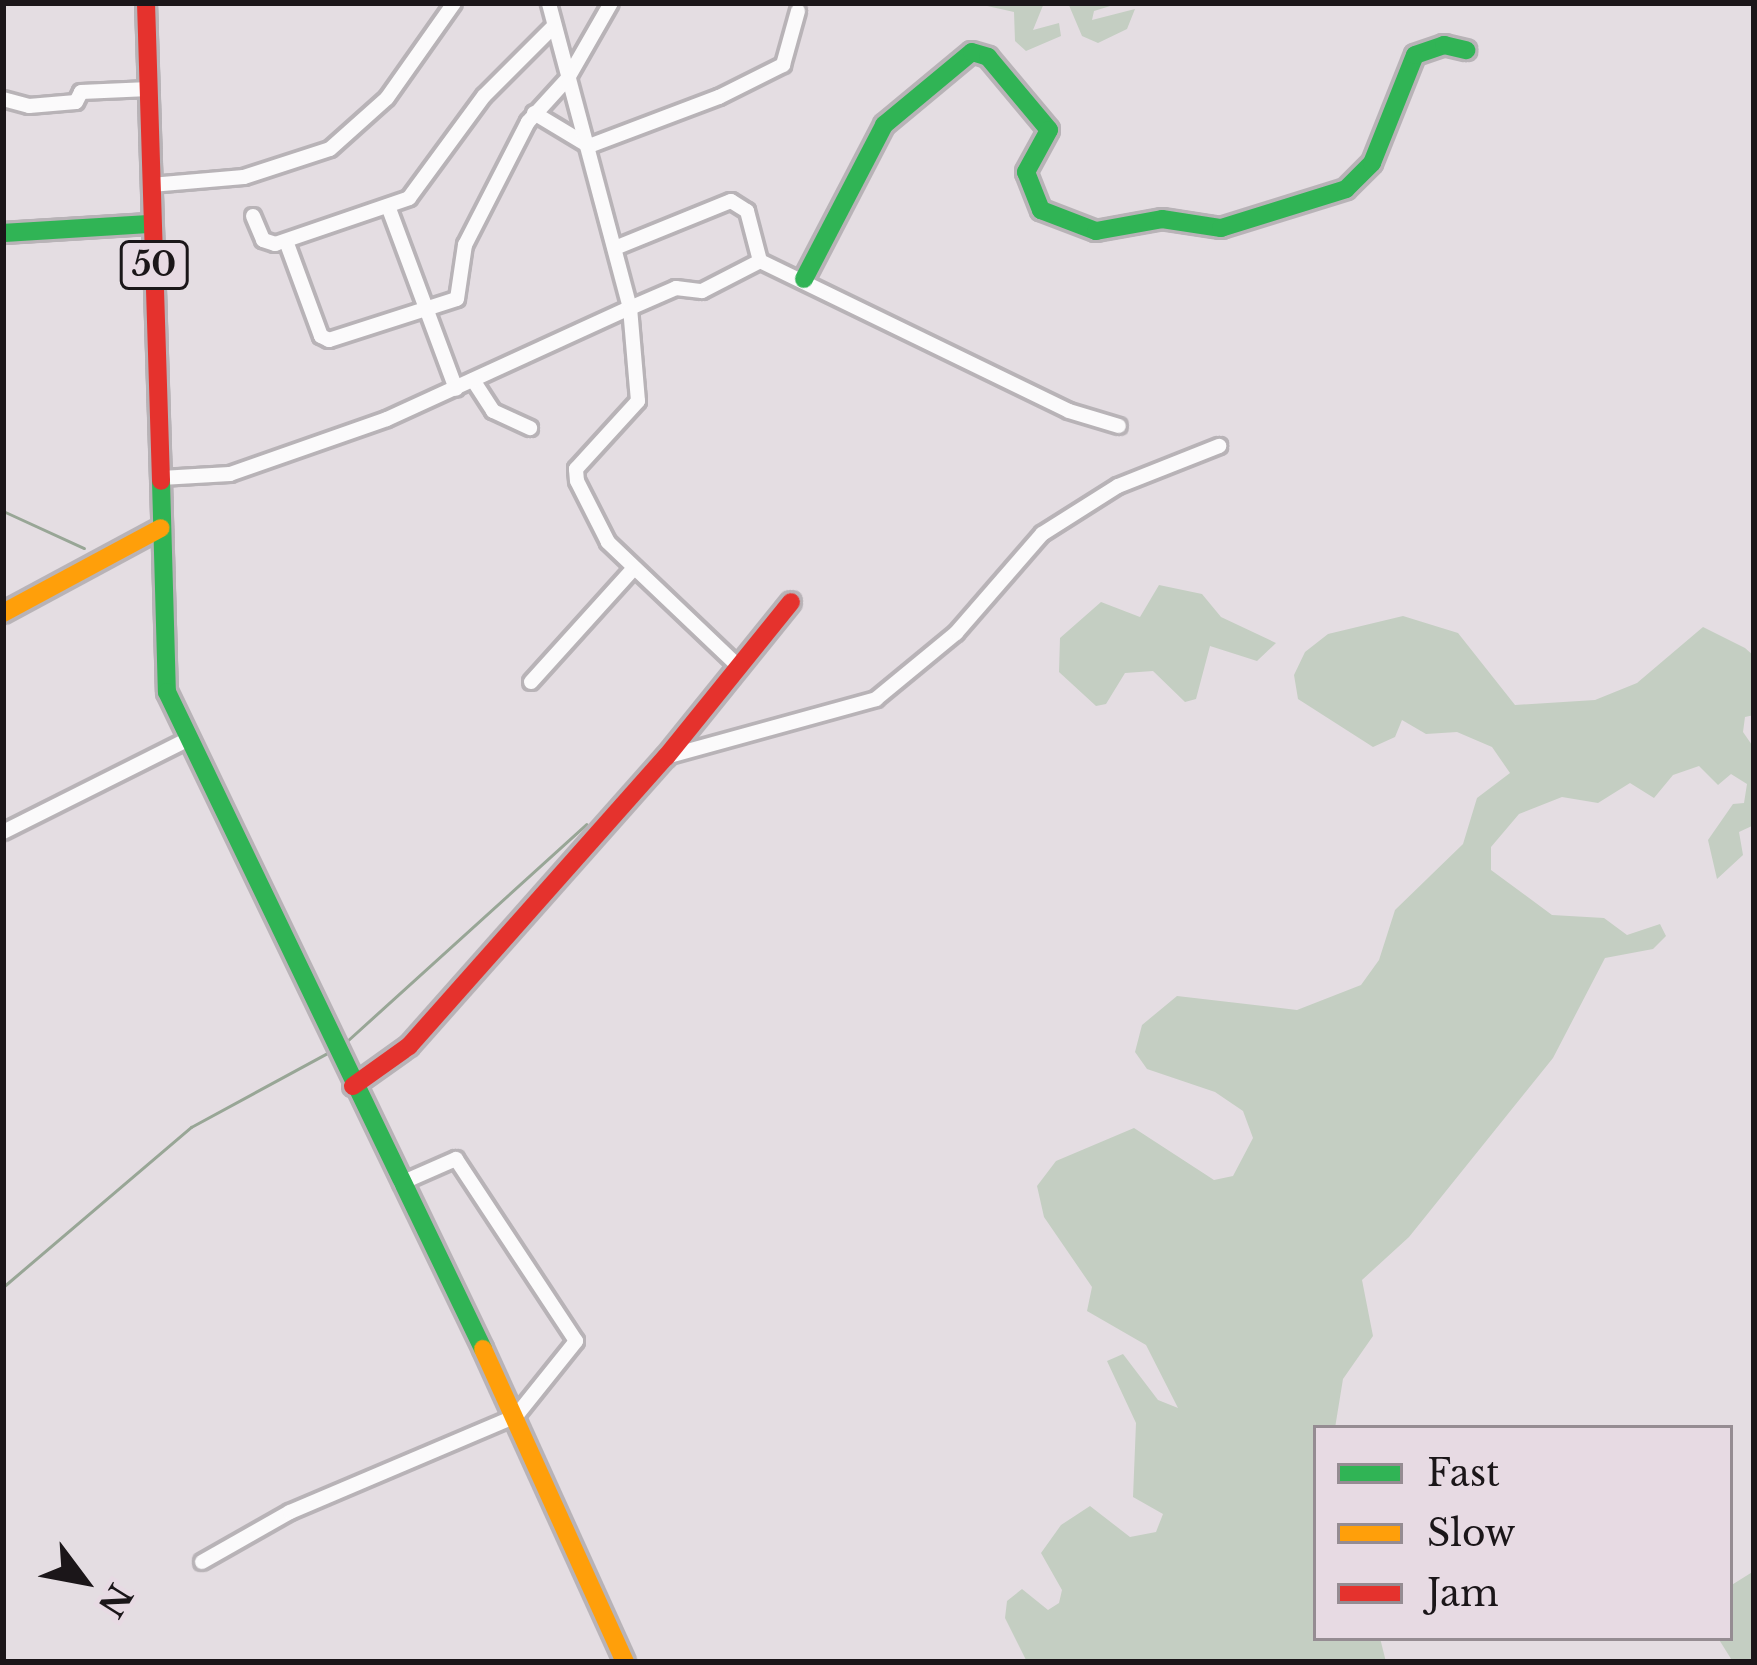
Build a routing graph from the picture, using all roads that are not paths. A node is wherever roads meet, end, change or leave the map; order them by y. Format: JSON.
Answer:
{"nodes":[{"id":1,"x":146,"y":3,"type":"edge"},
{"id":2,"x":454,"y":3,"type":"edge"},
{"id":3,"x":549,"y":3,"type":"edge"},
{"id":4,"x":611,"y":3,"type":"edge"},
{"id":5,"x":798,"y":11,"type":"dead end"},
{"id":6,"x":554,"y":26,"type":"junction"},
{"id":7,"x":1466,"y":50,"type":"dead end"},
{"id":8,"x":568,"y":78,"type":"junction"},
{"id":9,"x":148,"y":89,"type":"junction"},
{"id":10,"x":3,"y":98,"type":"edge"},
{"id":11,"x":534,"y":113,"type":"junction"},
{"id":12,"x":589,"y":146,"type":"junction"},
{"id":13,"x":151,"y":185,"type":"junction"},
{"id":14,"x":388,"y":206,"type":"junction"},
{"id":15,"x":254,"y":216,"type":"dead end"},
{"id":16,"x":152,"y":224,"type":"junction"},
{"id":17,"x":3,"y":233,"type":"edge"},
{"id":18,"x":286,"y":241,"type":"junction"},
{"id":19,"x":615,"y":248,"type":"junction"},
{"id":20,"x":760,"y":261,"type":"junction"},
{"id":21,"x":804,"y":279,"type":"junction"},
{"id":22,"x":631,"y":308,"type":"junction"},
{"id":23,"x":428,"y":309,"type":"junction"},
{"id":24,"x":473,"y":380,"type":"junction"},
{"id":25,"x":456,"y":388,"type":"junction"},
{"id":26,"x":1119,"y":426,"type":"dead end"},
{"id":27,"x":530,"y":428,"type":"dead end"},
{"id":28,"x":1219,"y":446,"type":"dead end"},
{"id":29,"x":160,"y":478,"type":"junction"},
{"id":30,"x":161,"y":528,"type":"junction"},
{"id":31,"x":633,"y":569,"type":"junction"},
{"id":32,"x":791,"y":602,"type":"dead end"},
{"id":33,"x":3,"y":613,"type":"edge"},
{"id":34,"x":738,"y":666,"type":"junction"},
{"id":35,"x":531,"y":682,"type":"dead end"},
{"id":36,"x":187,"y":740,"type":"junction"},
{"id":37,"x":666,"y":758,"type":"junction"},
{"id":38,"x":3,"y":832,"type":"edge"},
{"id":39,"x":353,"y":1086,"type":"junction"},
{"id":40,"x":401,"y":1183,"type":"junction"},
{"id":41,"x":516,"y":1416,"type":"junction"},
{"id":42,"x":202,"y":1562,"type":"dead end"},
{"id":43,"x":625,"y":1662,"type":"edge"}],
"edges":[{"from":1,"to":9,"type":"main road","number":"50"},
{"from":2,"to":13,"type":"street"},
{"from":3,"to":6,"type":"street"},
{"from":4,"to":8,"type":"street"},
{"from":5,"to":12,"type":"street"},
{"from":6,"to":8,"type":"street"},
{"from":6,"to":14,"type":"street"},
{"from":7,"to":21,"type":"main road"},
{"from":8,"to":11,"type":"street"},
{"from":8,"to":12,"type":"street"},
{"from":9,"to":10,"type":"street"},
{"from":9,"to":13,"type":"main road","number":"50"},
{"from":11,"to":12,"type":"street"},
{"from":11,"to":23,"type":"street"},
{"from":12,"to":19,"type":"street"},
{"from":13,"to":16,"type":"main road","number":"50"},
{"from":14,"to":18,"type":"street"},
{"from":14,"to":23,"type":"street"},
{"from":15,"to":18,"type":"street"},
{"from":16,"to":17,"type":"main road"},
{"from":16,"to":29,"type":"main road","number":"50"},
{"from":18,"to":23,"type":"street"},
{"from":19,"to":20,"type":"street"},
{"from":19,"to":22,"type":"street"},
{"from":20,"to":21,"type":"street"},
{"from":20,"to":22,"type":"street"},
{"from":21,"to":26,"type":"street"},
{"from":22,"to":24,"type":"street"},
{"from":22,"to":31,"type":"street"},
{"from":23,"to":25,"type":"street"},
{"from":24,"to":25,"type":"street"},
{"from":24,"to":27,"type":"street"},
{"from":25,"to":29,"type":"street"},
{"from":28,"to":37,"type":"street"},
{"from":29,"to":30,"type":"main road","number":"50"},
{"from":30,"to":33,"type":"main road"},
{"from":30,"to":36,"type":"main road"},
{"from":31,"to":34,"type":"street"},
{"from":31,"to":35,"type":"street"},
{"from":32,"to":34,"type":"main road"},
{"from":34,"to":37,"type":"main road"},
{"from":36,"to":38,"type":"street"},
{"from":36,"to":39,"type":"main road"},
{"from":37,"to":39,"type":"main road"},
{"from":39,"to":40,"type":"main road"},
{"from":40,"to":41,"type":"main road"},
{"from":40,"to":41,"type":"street"},
{"from":41,"to":42,"type":"street"},
{"from":41,"to":43,"type":"main road"}]}
